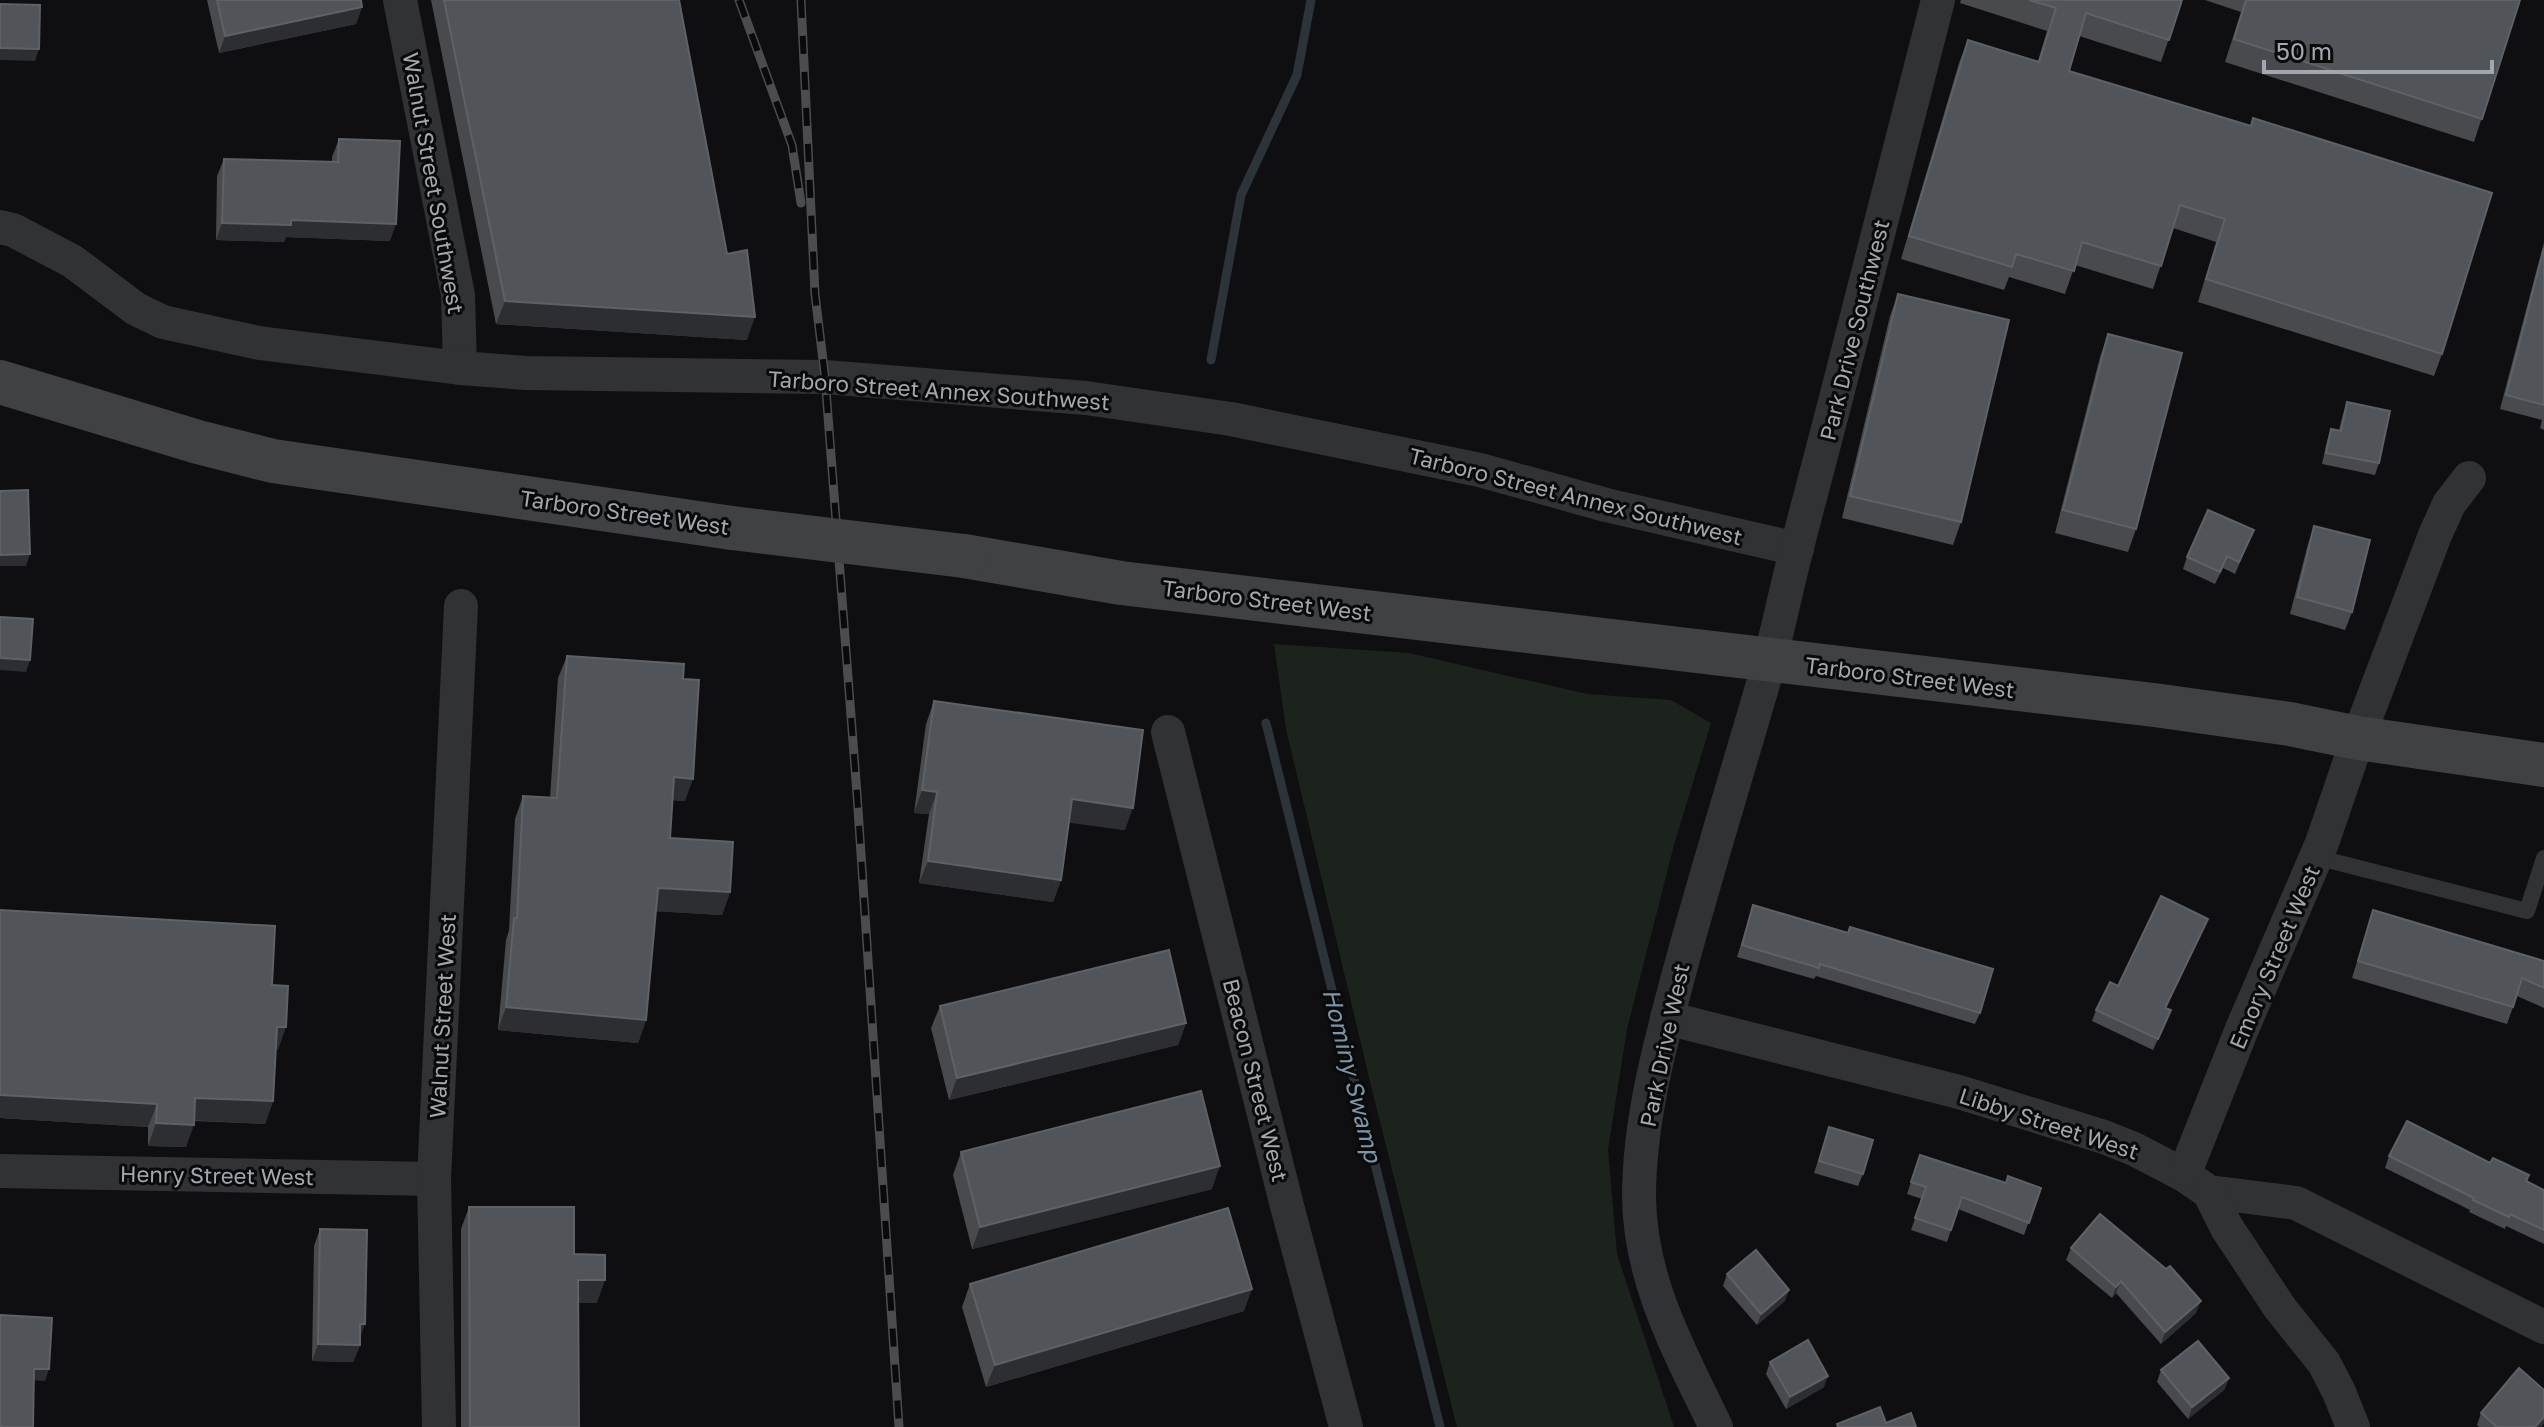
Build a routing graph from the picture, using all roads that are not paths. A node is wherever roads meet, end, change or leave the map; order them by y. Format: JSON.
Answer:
{"nodes":[{"id":1,"x":400,"y":0,"type":"edge"},
{"id":2,"x":1938,"y":0,"type":"edge"},
{"id":3,"x":0,"y":227,"type":"edge"},
{"id":4,"x":460,"y":368,"type":"junction"},
{"id":5,"x":0,"y":382,"type":"edge"},
{"id":6,"x":2469,"y":478,"type":"dead end"},
{"id":7,"x":1797,"y":549,"type":"junction"},
{"id":8,"x":461,"y":606,"type":"dead end"},
{"id":9,"x":1769,"y":661,"type":"junction"},
{"id":10,"x":1168,"y":732,"type":"dead end"},
{"id":11,"x":2358,"y":738,"type":"junction"},
{"id":12,"x":2544,"y":765,"type":"edge"},
{"id":13,"x":2316,"y":857,"type":"junction"},
{"id":14,"x":2544,"y":858,"type":"edge"},
{"id":15,"x":1667,"y":1018,"type":"junction"},
{"id":16,"x":0,"y":1171,"type":"edge"},
{"id":17,"x":434,"y":1179,"type":"junction"},
{"id":18,"x":2196,"y":1183,"type":"junction"},
{"id":19,"x":2544,"y":1327,"type":"edge"},
{"id":20,"x":439,"y":1427,"type":"edge"},
{"id":21,"x":1346,"y":1427,"type":"edge"},
{"id":22,"x":1716,"y":1427,"type":"edge"},
{"id":23,"x":2353,"y":1427,"type":"edge"}],
"edges":[{"from":1,"to":4,"type":"street","name":"Walnut Street Southwest"},
{"from":2,"to":7,"type":"street","name":"Park Drive Southwest"},
{"from":3,"to":4,"type":"street","name":"Tarboro Street Annex Southwest"},
{"from":4,"to":7,"type":"street","name":"Tarboro Street Annex Southwest"},
{"from":5,"to":9,"type":"main road","name":"Tarboro Street West","bridge":true},
{"from":6,"to":11,"type":"street","name":"Emory Street West"},
{"from":7,"to":9,"type":"street","name":"Park Drive Southwest"},
{"from":8,"to":17,"type":"street","name":"Walnut Street West"},
{"from":9,"to":11,"type":"main road","name":"Tarboro Street West"},
{"from":9,"to":15,"type":"street","name":"Park Drive West"},
{"from":10,"to":21,"type":"street","name":"Beacon Street West"},
{"from":11,"to":12,"type":"main road","name":"Tarboro Street West"},
{"from":11,"to":13,"type":"street","name":"Emory Street West"},
{"from":13,"to":14,"type":"lane"},
{"from":13,"to":18,"type":"street","name":"Emory Street West"},
{"from":15,"to":18,"type":"street","name":"Libby Street West"},
{"from":15,"to":22,"type":"street","name":"Park Drive West"},
{"from":16,"to":17,"type":"street","name":"Henry Street West"},
{"from":17,"to":20,"type":"street","name":"Walnut Street West"},
{"from":18,"to":19,"type":"street","name":"Libby Street West"},
{"from":18,"to":23,"type":"street"}]}
